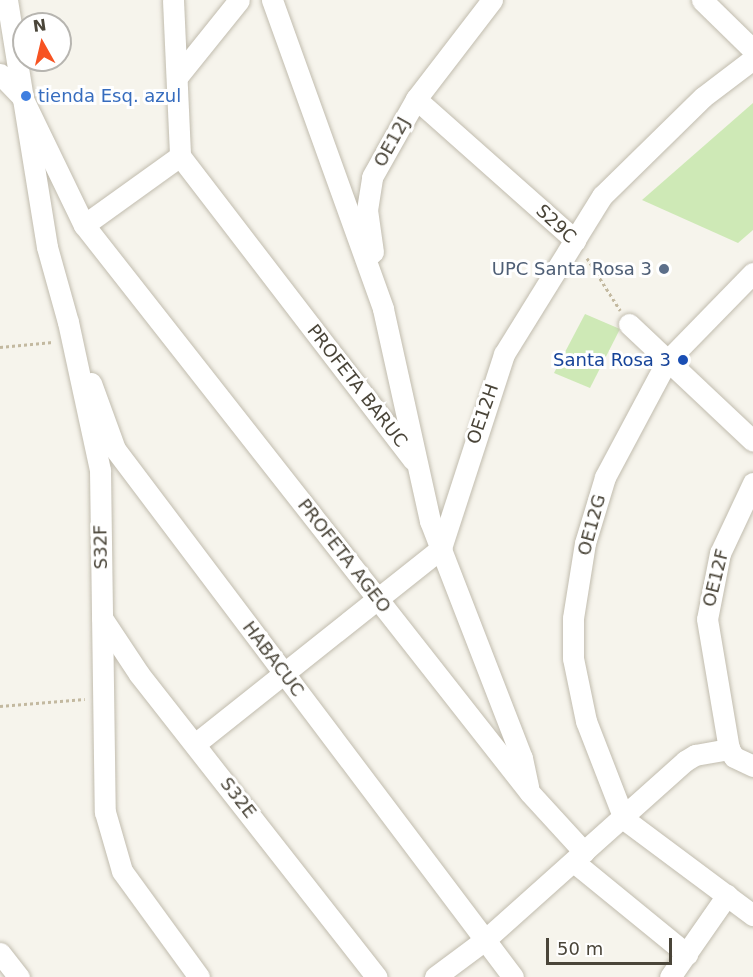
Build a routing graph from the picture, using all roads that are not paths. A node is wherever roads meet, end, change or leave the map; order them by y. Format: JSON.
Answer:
{"nodes":[{"id":1,"x":7,"y":0,"type":"edge"},
{"id":2,"x":173,"y":0,"type":"edge"},
{"id":3,"x":239,"y":0,"type":"edge"},
{"id":4,"x":272,"y":0,"type":"edge"},
{"id":5,"x":492,"y":0,"type":"edge"},
{"id":6,"x":702,"y":0,"type":"edge"},
{"id":7,"x":753,"y":50,"type":"edge"},
{"id":8,"x":753,"y":59,"type":"edge"},
{"id":9,"x":0,"y":74,"type":"edge"},
{"id":10,"x":178,"y":76,"type":"junction"},
{"id":11,"x":22,"y":97,"type":"junction"},
{"id":12,"x":416,"y":99,"type":"junction"},
{"id":13,"x":180,"y":156,"type":"junction"},
{"id":14,"x":84,"y":225,"type":"junction"},
{"id":15,"x":575,"y":240,"type":"junction"},
{"id":16,"x":753,"y":273,"type":"edge"},
{"id":17,"x":383,"y":309,"type":"junction"},
{"id":18,"x":630,"y":324,"type":"road end"},
{"id":19,"x":69,"y":331,"type":"junction"},
{"id":20,"x":667,"y":361,"type":"junction"},
{"id":21,"x":753,"y":441,"type":"edge"},
{"id":22,"x":417,"y":465,"type":"junction"},
{"id":23,"x":753,"y":483,"type":"edge"},
{"id":24,"x":441,"y":548,"type":"junction"},
{"id":25,"x":377,"y":597,"type":"junction"},
{"id":26,"x":102,"y":616,"type":"junction"},
{"id":27,"x":283,"y":673,"type":"junction"},
{"id":28,"x":195,"y":744,"type":"junction"},
{"id":29,"x":729,"y":749,"type":"junction"},
{"id":30,"x":753,"y":766,"type":"edge"},
{"id":31,"x":530,"y":793,"type":"junction"},
{"id":32,"x":624,"y":819,"type":"junction"},
{"id":33,"x":579,"y":857,"type":"junction"},
{"id":34,"x":727,"y":895,"type":"junction"},
{"id":35,"x":753,"y":915,"type":"edge"},
{"id":36,"x":486,"y":939,"type":"junction"},
{"id":37,"x":0,"y":953,"type":"edge"},
{"id":38,"x":687,"y":954,"type":"junction"},
{"id":39,"x":16,"y":975,"type":"edge"},
{"id":40,"x":200,"y":977,"type":"edge"},
{"id":41,"x":377,"y":977,"type":"edge"},
{"id":42,"x":435,"y":977,"type":"edge"},
{"id":43,"x":513,"y":977,"type":"edge"},
{"id":44,"x":670,"y":977,"type":"edge"}],
"edges":[{"from":1,"to":11,"type":"street"},
{"from":2,"to":10,"type":"street"},
{"from":3,"to":10,"type":"street"},
{"from":4,"to":17,"type":"street"},
{"from":5,"to":12,"type":"street","name":"OE12J"},
{"from":6,"to":7,"type":"street"},
{"from":8,"to":15,"type":"street","name":"OE12H"},
{"from":9,"to":11,"type":"street","name":"PROFETA AGEO"},
{"from":10,"to":13,"type":"street"},
{"from":11,"to":14,"type":"street","name":"PROFETA AGEO"},
{"from":11,"to":19,"type":"street","name":"S32F"},
{"from":12,"to":15,"type":"street","name":"S29C"},
{"from":12,"to":17,"type":"street","name":"OE12J"},
{"from":13,"to":14,"type":"street"},
{"from":13,"to":22,"type":"street","name":"PROFETA BARUC"},
{"from":14,"to":25,"type":"street","name":"PROFETA AGEO"},
{"from":15,"to":24,"type":"street","name":"OE12H"},
{"from":16,"to":20,"type":"street","name":"OE12G"},
{"from":17,"to":22,"type":"street"},
{"from":18,"to":20,"type":"street"},
{"from":19,"to":26,"type":"street","name":"S32F"},
{"from":19,"to":27,"type":"street","name":"HABACUC"},
{"from":20,"to":21,"type":"street"},
{"from":20,"to":32,"type":"street","name":"OE12G"},
{"from":22,"to":24,"type":"street","name":"PROFETA BARUC"},
{"from":23,"to":29,"type":"street","name":"OE12F"},
{"from":24,"to":25,"type":"street"},
{"from":24,"to":31,"type":"street","name":"PROFETA BARUC"},
{"from":25,"to":27,"type":"street"},
{"from":25,"to":31,"type":"street","name":"PROFETA AGEO"},
{"from":26,"to":28,"type":"street","name":"S32E"},
{"from":26,"to":40,"type":"street","name":"S32F"},
{"from":27,"to":28,"type":"street"},
{"from":27,"to":36,"type":"street","name":"HABACUC"},
{"from":28,"to":41,"type":"street","name":"S32E"},
{"from":29,"to":30,"type":"street"},
{"from":29,"to":32,"type":"street"},
{"from":31,"to":33,"type":"street","name":"PROFETA AGEO"},
{"from":32,"to":33,"type":"street"},
{"from":32,"to":34,"type":"street"},
{"from":33,"to":36,"type":"street"},
{"from":33,"to":38,"type":"street","name":"PROFETA AGEO"},
{"from":34,"to":35,"type":"street"},
{"from":34,"to":38,"type":"street"},
{"from":36,"to":42,"type":"street"},
{"from":36,"to":43,"type":"street","name":"HABACUC"},
{"from":37,"to":39,"type":"street"},
{"from":38,"to":44,"type":"street"}]}
